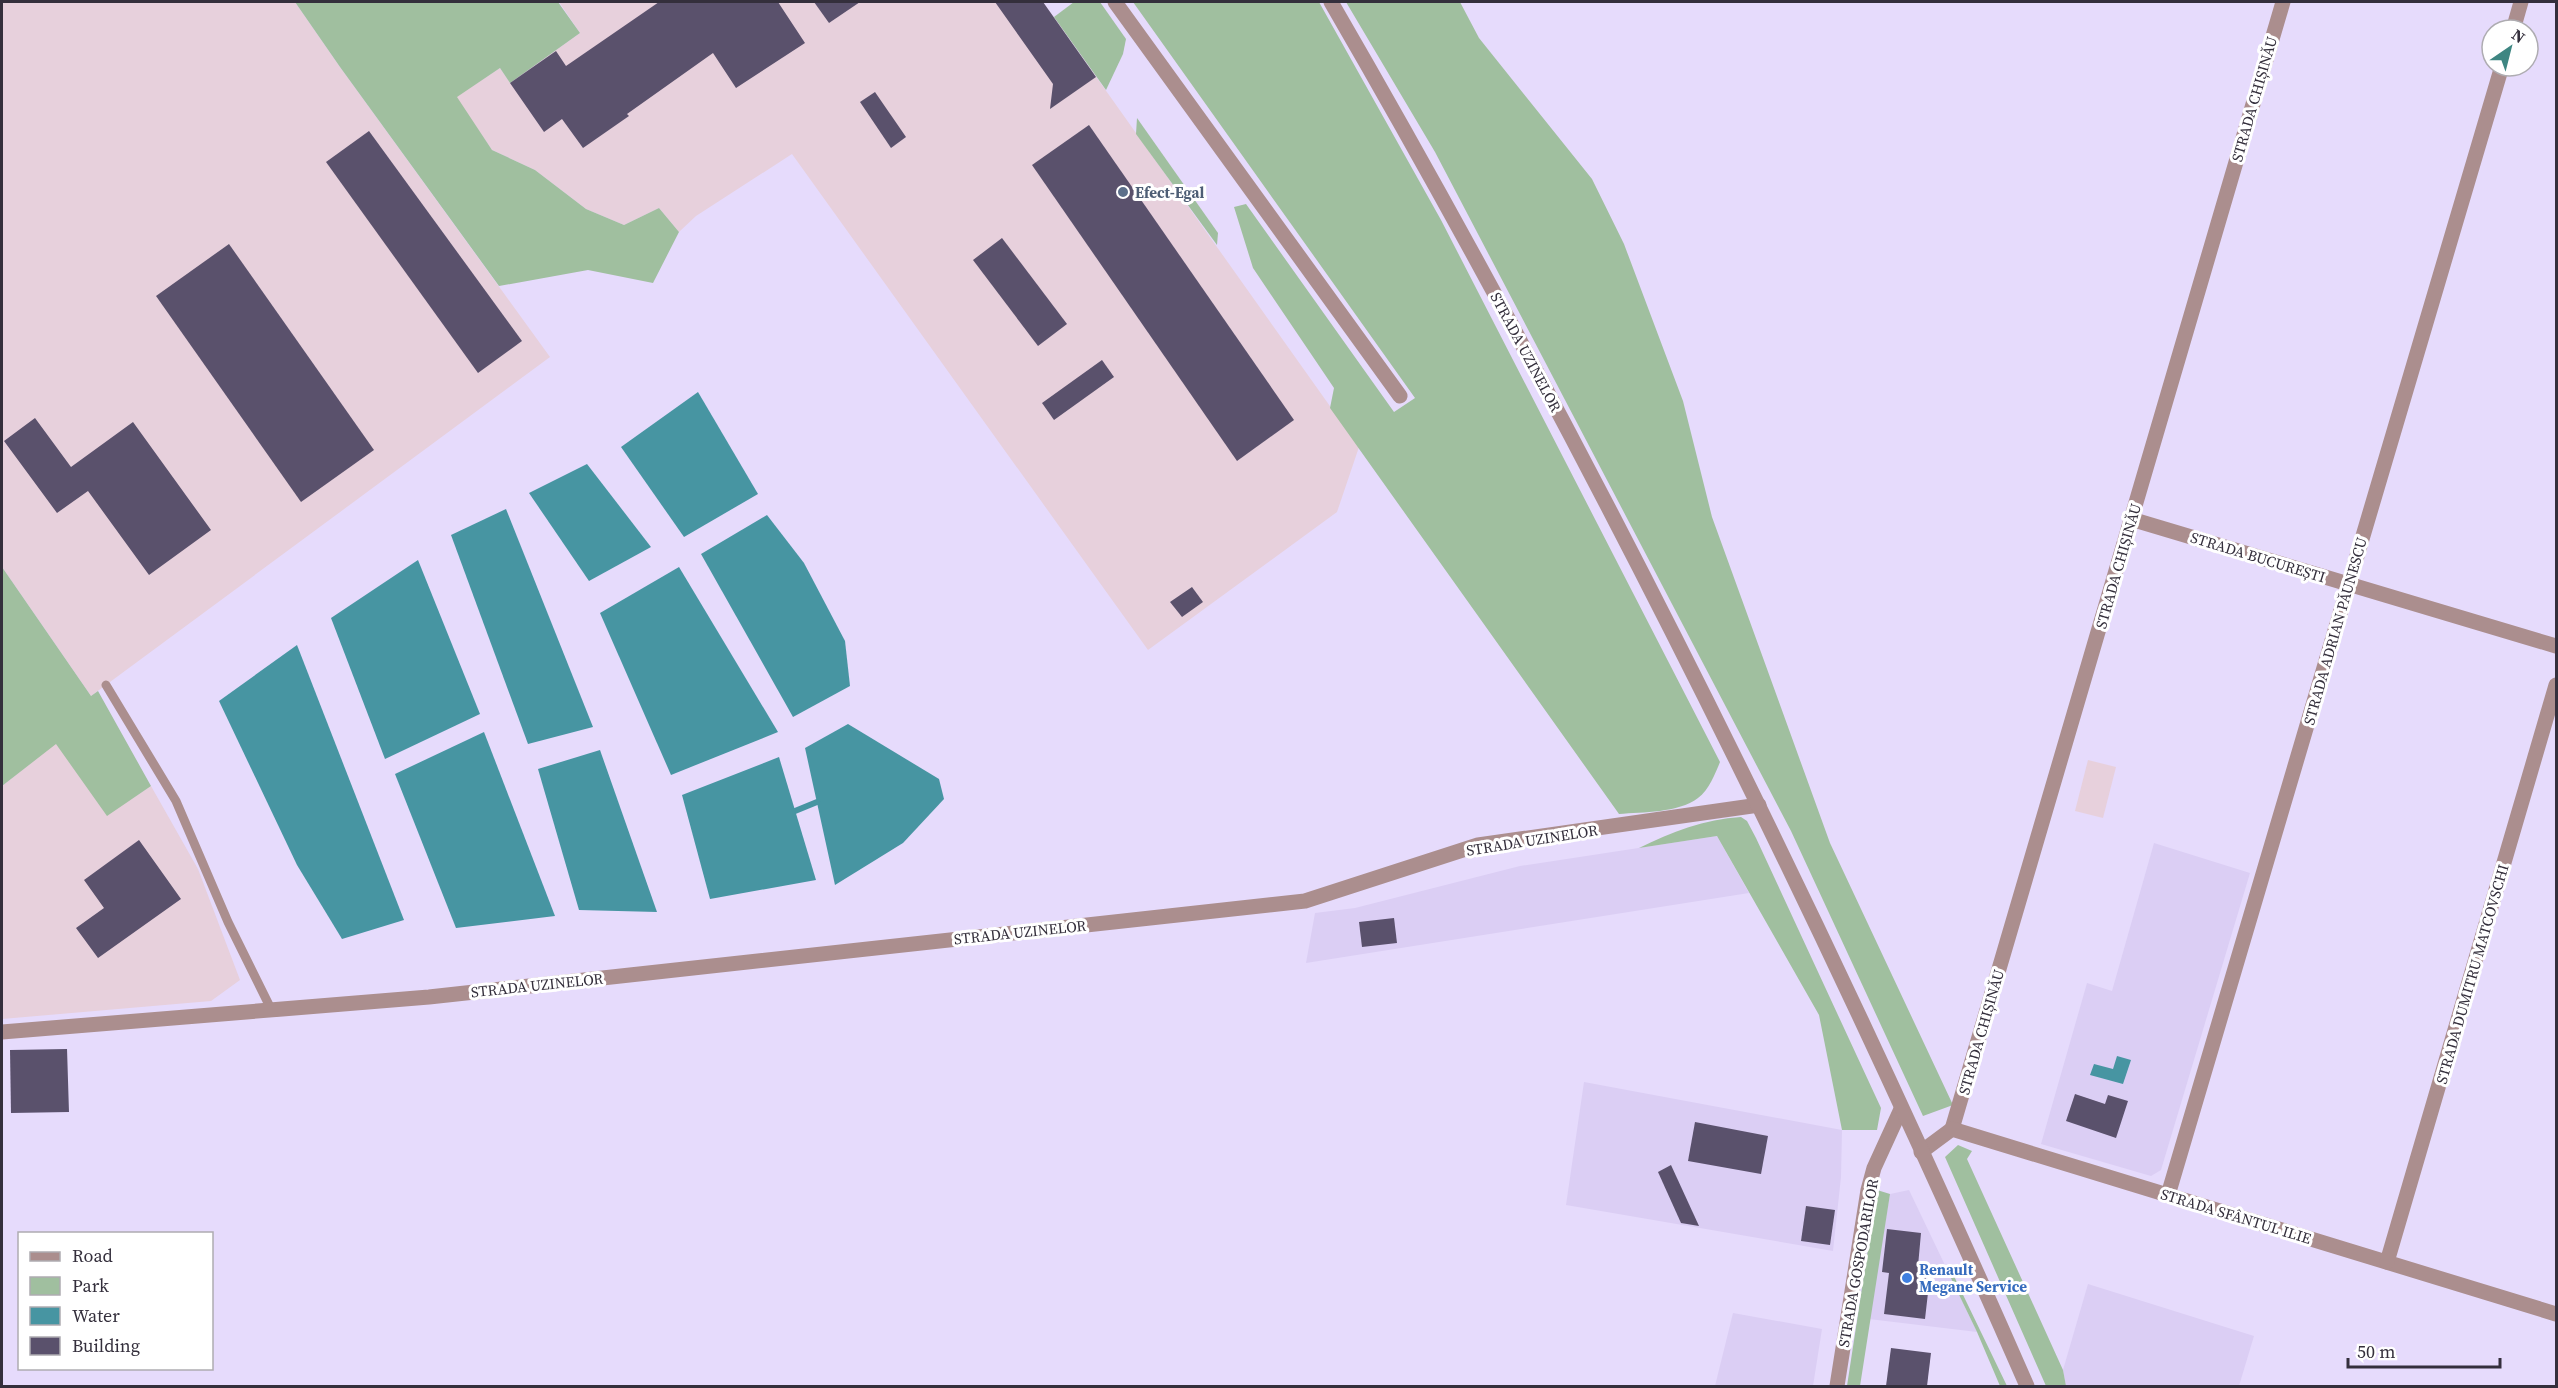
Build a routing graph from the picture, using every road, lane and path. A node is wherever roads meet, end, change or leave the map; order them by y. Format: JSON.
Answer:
{"nodes":[{"id":1,"x":1115,"y":2,"type":"edge"},
{"id":2,"x":1331,"y":2,"type":"edge"},
{"id":3,"x":2283,"y":2,"type":"edge"},
{"id":4,"x":2521,"y":2,"type":"edge"},
{"id":5,"x":2516,"y":18,"type":"edge"},
{"id":6,"x":2498,"y":78,"type":"edge"},
{"id":7,"x":1400,"y":396,"type":"dead end"},
{"id":8,"x":2131,"y":519,"type":"junction"},
{"id":9,"x":2349,"y":584,"type":"junction"},
{"id":10,"x":2556,"y":646,"type":"edge"},
{"id":11,"x":106,"y":685,"type":"dead end"},
{"id":12,"x":2556,"y":685,"type":"edge"},
{"id":13,"x":1759,"y":805,"type":"junction"},
{"id":14,"x":271,"y":1009,"type":"junction"},
{"id":15,"x":2,"y":1032,"type":"edge"},
{"id":16,"x":1901,"y":1108,"type":"junction"},
{"id":17,"x":1952,"y":1130,"type":"junction"},
{"id":18,"x":1921,"y":1152,"type":"junction"},
{"id":19,"x":2168,"y":1195,"type":"junction"},
{"id":20,"x":2387,"y":1262,"type":"junction"},
{"id":21,"x":2556,"y":1314,"type":"edge"},
{"id":22,"x":1837,"y":1386,"type":"edge"},
{"id":23,"x":2027,"y":1386,"type":"edge"}],
"edges":[{"from":1,"to":7,"type":"street"},
{"from":2,"to":13,"type":"street","name":"STRADA UZINELOR"},
{"from":3,"to":8,"type":"street","name":"STRADA CHIȘINĂU"},
{"from":4,"to":5,"type":"street"},
{"from":6,"to":9,"type":"street","name":"STRADA ADRIAN PĂUNESCU"},
{"from":8,"to":9,"type":"street","name":"STRADA BUCUREȘTI"},
{"from":8,"to":17,"type":"street","name":"STRADA CHIȘINĂU"},
{"from":9,"to":10,"type":"street","name":"STRADA BUCUREȘTI"},
{"from":9,"to":19,"type":"street","name":"STRADA ADRIAN PĂUNESCU"},
{"from":11,"to":14,"type":"lane"},
{"from":12,"to":20,"type":"street","name":"STRADA DUMITRU MATCOVSCHI"},
{"from":13,"to":14,"type":"street","name":"STRADA UZINELOR"},
{"from":13,"to":16,"type":"street","name":"STRADA UZINELOR"},
{"from":14,"to":15,"type":"street","name":"STRADA UZINELOR"},
{"from":16,"to":18,"type":"street","name":"STRADA UZINELOR"},
{"from":16,"to":22,"type":"street","name":"STRADA GOSPODARILOR"},
{"from":17,"to":18,"type":"street"},
{"from":17,"to":19,"type":"street","name":"STRADA SFÂNTUL ILIE"},
{"from":18,"to":23,"type":"street","name":"STRADA UZINELOR"},
{"from":19,"to":20,"type":"street","name":"STRADA SFÂNTUL ILIE"},
{"from":20,"to":21,"type":"street","name":"STRADA SFÂNTUL ILIE"}]}
